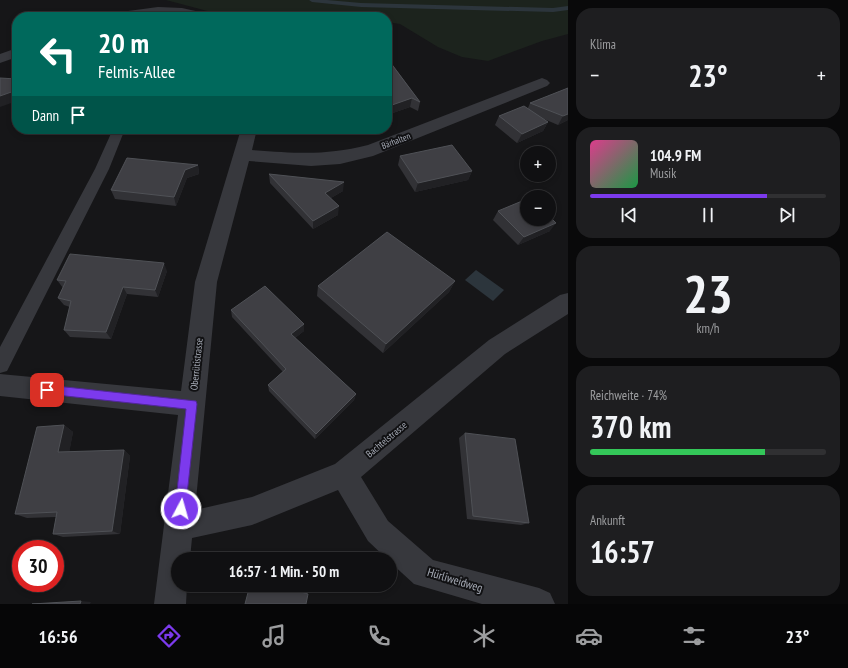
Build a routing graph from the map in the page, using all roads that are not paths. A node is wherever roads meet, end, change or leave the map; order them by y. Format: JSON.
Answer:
{"nodes":[{"id":1,"x":153,"y":12,"type":"edge"},
{"id":2,"x":179,"y":12,"type":"edge"},
{"id":3,"x":12,"y":54,"type":"edge"},
{"id":4,"x":0,"y":59,"type":"edge"},
{"id":5,"x":542,"y":83,"type":"dead end"},
{"id":6,"x":117,"y":134,"type":"edge"},
{"id":7,"x":248,"y":134,"type":"edge"},
{"id":8,"x":242,"y":155,"type":"junction"},
{"id":9,"x":568,"y":302,"type":"edge"},
{"id":10,"x":0,"y":365,"type":"edge"},
{"id":11,"x":0,"y":385,"type":"edge"},
{"id":12,"x":192,"y":404,"type":"junction"},
{"id":13,"x":344,"y":474,"type":"junction"},
{"id":14,"x":180,"y":524,"type":"junction"},
{"id":15,"x":170,"y":604,"type":"edge"},
{"id":16,"x":539,"y":604,"type":"edge"}],
"edges":[{"from":1,"to":2,"type":"street"},
{"from":3,"to":4,"type":"street"},
{"from":5,"to":8,"type":"street","name":"Bärhalten"},
{"from":6,"to":10,"type":"lane"},
{"from":7,"to":8,"type":"street","name":"Oberrütistrasse"},
{"from":8,"to":12,"type":"street","name":"Oberrütistrasse"},
{"from":9,"to":13,"type":"street","name":"Bachtelstrasse"},
{"from":11,"to":12,"type":"street"},
{"from":12,"to":14,"type":"street","name":"Oberrütistrasse"},
{"from":13,"to":14,"type":"street","name":"Bachtelstrasse"},
{"from":13,"to":16,"type":"street","name":"Hürliweidweg"},
{"from":14,"to":15,"type":"street","name":"Oberrütistrasse"}]}
